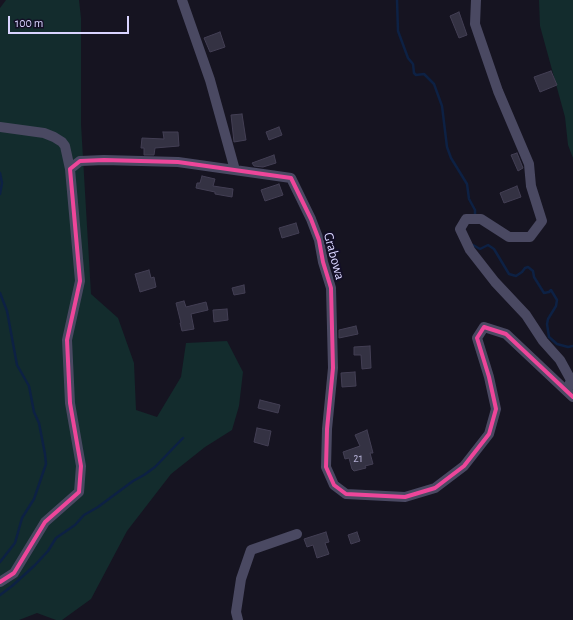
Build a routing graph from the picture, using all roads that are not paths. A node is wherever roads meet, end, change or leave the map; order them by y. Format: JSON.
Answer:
{"nodes":[{"id":1,"x":182,"y":0,"type":"edge"},
{"id":2,"x":476,"y":0,"type":"edge"},
{"id":3,"x":0,"y":127,"type":"edge"},
{"id":4,"x":70,"y":169,"type":"junction"},
{"id":5,"x":235,"y":170,"type":"junction"},
{"id":6,"x":570,"y":394,"type":"edge"},
{"id":7,"x":297,"y":534,"type":"dead end"},
{"id":8,"x":0,"y":582,"type":"edge"},
{"id":9,"x":238,"y":620,"type":"edge"}],
"edges":[{"from":1,"to":5,"type":"street"},
{"from":2,"to":6,"type":"street"},
{"from":3,"to":4,"type":"street"},
{"from":4,"to":5,"type":"street","name":"Grabowa"},
{"from":4,"to":8,"type":"street"},
{"from":5,"to":6,"type":"street","name":"Grabowa"},
{"from":7,"to":9,"type":"street"}]}
